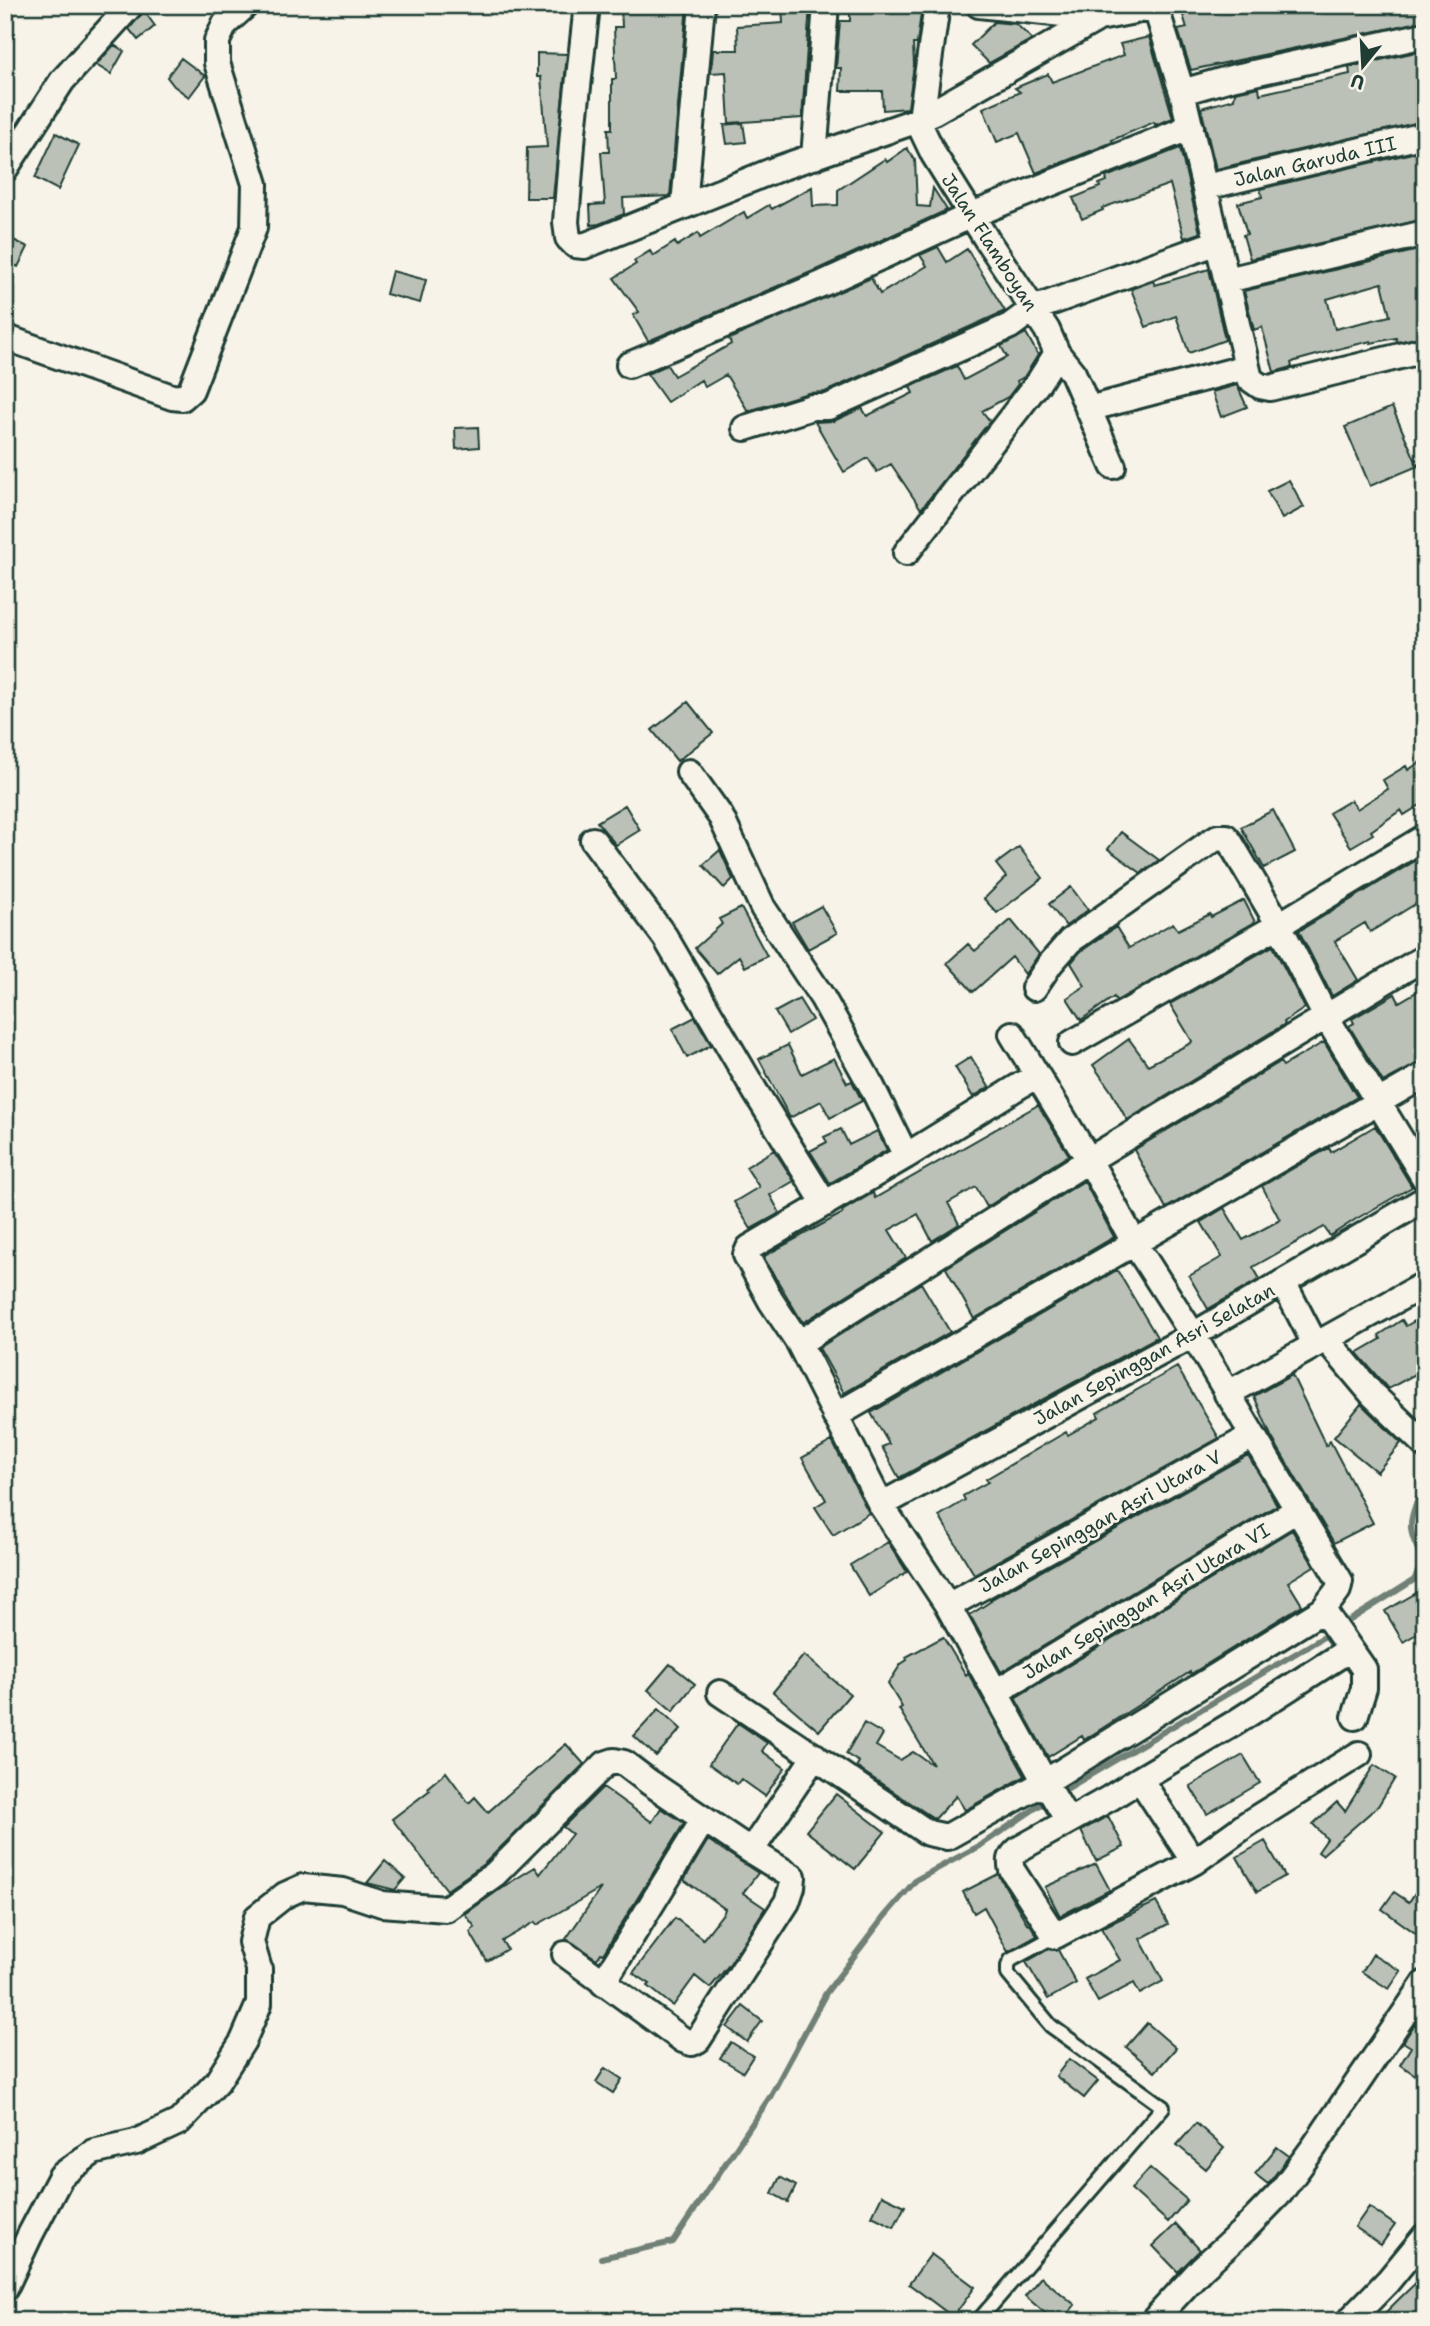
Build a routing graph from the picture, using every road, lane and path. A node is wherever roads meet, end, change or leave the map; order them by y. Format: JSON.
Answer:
{"nodes":[{"id":1,"x":131,"y":5,"type":"edge"},
{"id":2,"x":246,"y":5,"type":"edge"},
{"id":3,"x":587,"y":5,"type":"edge"},
{"id":4,"x":702,"y":5,"type":"edge"},
{"id":5,"x":825,"y":5,"type":"edge"},
{"id":6,"x":937,"y":5,"type":"edge"},
{"id":7,"x":979,"y":5,"type":"edge"},
{"id":8,"x":1155,"y":6,"type":"edge"},
{"id":9,"x":1099,"y":18,"type":"junction"},
{"id":10,"x":1425,"y":35,"type":"edge"},
{"id":11,"x":1182,"y":92,"type":"junction"},
{"id":12,"x":921,"y":119,"type":"junction"},
{"id":13,"x":1191,"y":127,"type":"junction"},
{"id":14,"x":1425,"y":135,"type":"edge"},
{"id":15,"x":814,"y":157,"type":"junction"},
{"id":16,"x":5,"y":169,"type":"edge"},
{"id":17,"x":1206,"y":187,"type":"junction"},
{"id":18,"x":684,"y":205,"type":"junction"},
{"id":19,"x":972,"y":215,"type":"junction"},
{"id":20,"x":1425,"y":233,"type":"edge"},
{"id":21,"x":1218,"y":242,"type":"junction"},
{"id":22,"x":1227,"y":281,"type":"junction"},
{"id":23,"x":1033,"y":309,"type":"junction"},
{"id":24,"x":7,"y":338,"type":"edge"},
{"id":25,"x":1425,"y":350,"type":"edge"},
{"id":26,"x":1057,"y":353,"type":"junction"},
{"id":27,"x":629,"y":365,"type":"dead end"},
{"id":28,"x":1253,"y":377,"type":"junction"},
{"id":29,"x":1088,"y":409,"type":"junction"},
{"id":30,"x":745,"y":428,"type":"dead end"},
{"id":31,"x":1113,"y":466,"type":"dead end"},
{"id":32,"x":906,"y":553,"type":"dead end"},
{"id":33,"x":689,"y":772,"type":"dead end"},
{"id":34,"x":1425,"y":837,"type":"edge"},
{"id":35,"x":593,"y":840,"type":"dead end"},
{"id":36,"x":1279,"y":925,"type":"junction"},
{"id":37,"x":1425,"y":957,"type":"edge"},
{"id":38,"x":1034,"y":988,"type":"dead end"},
{"id":39,"x":1325,"y":1015,"type":"junction"},
{"id":40,"x":1012,"y":1034,"type":"dead end"},
{"id":41,"x":1072,"y":1043,"type":"dead end"},
{"id":42,"x":1037,"y":1075,"type":"junction"},
{"id":43,"x":1425,"y":1075,"type":"edge"},
{"id":44,"x":1379,"y":1102,"type":"junction"},
{"id":45,"x":906,"y":1156,"type":"junction"},
{"id":46,"x":1089,"y":1160,"type":"junction"},
{"id":47,"x":1425,"y":1179,"type":"edge"},
{"id":48,"x":1425,"y":1199,"type":"edge"},
{"id":49,"x":825,"y":1204,"type":"junction"},
{"id":50,"x":1135,"y":1244,"type":"junction"},
{"id":51,"x":1283,"y":1282,"type":"junction"},
{"id":52,"x":1425,"y":1284,"type":"edge"},
{"id":53,"x":1193,"y":1335,"type":"junction"},
{"id":54,"x":1320,"y":1341,"type":"junction"},
{"id":55,"x":799,"y":1343,"type":"junction"},
{"id":56,"x":1227,"y":1394,"type":"junction"},
{"id":57,"x":835,"y":1416,"type":"junction"},
{"id":58,"x":1252,"y":1436,"type":"junction"},
{"id":59,"x":1425,"y":1445,"type":"edge"},
{"id":60,"x":881,"y":1505,"type":"junction"},
{"id":61,"x":1297,"y":1510,"type":"junction"},
{"id":62,"x":948,"y":1606,"type":"junction"},
{"id":63,"x":1322,"y":1610,"type":"junction"},
{"id":64,"x":1350,"y":1649,"type":"junction"},
{"id":65,"x":996,"y":1692,"type":"junction"},
{"id":66,"x":720,"y":1693,"type":"dead end"},
{"id":67,"x":1355,"y":1717,"type":"dead end"},
{"id":68,"x":1359,"y":1754,"type":"dead end"},
{"id":69,"x":815,"y":1756,"type":"junction"},
{"id":70,"x":1140,"y":1779,"type":"junction"},
{"id":71,"x":1046,"y":1783,"type":"junction"},
{"id":72,"x":704,"y":1819,"type":"junction"},
{"id":73,"x":1067,"y":1819,"type":"junction"},
{"id":74,"x":751,"y":1851,"type":"junction"},
{"id":75,"x":1194,"y":1862,"type":"junction"},
{"id":76,"x":1055,"y":1936,"type":"junction"},
{"id":77,"x":565,"y":1954,"type":"dead end"},
{"id":78,"x":603,"y":1983,"type":"junction"},
{"id":79,"x":1425,"y":1983,"type":"edge"},
{"id":80,"x":1425,"y":2236,"type":"edge"},
{"id":81,"x":5,"y":2288,"type":"edge"},
{"id":82,"x":978,"y":2321,"type":"edge"},
{"id":83,"x":1153,"y":2321,"type":"edge"},
{"id":84,"x":1349,"y":2321,"type":"edge"}],
"edges":[{"from":1,"to":16,"type":"street"},
{"from":2,"to":24,"type":"street"},
{"from":3,"to":18,"type":"street"},
{"from":4,"to":18,"type":"street"},
{"from":5,"to":15,"type":"street"},
{"from":6,"to":12,"type":"street","name":"Jalan Flamboyan"},
{"from":7,"to":9,"type":"street"},
{"from":8,"to":9,"type":"street"},
{"from":8,"to":11,"type":"street"},
{"from":9,"to":12,"type":"street"},
{"from":10,"to":11,"type":"street"},
{"from":11,"to":13,"type":"street"},
{"from":12,"to":15,"type":"street"},
{"from":12,"to":19,"type":"street","name":"Jalan Flamboyan"},
{"from":13,"to":17,"type":"street"},
{"from":13,"to":19,"type":"street"},
{"from":14,"to":17,"type":"street","name":"Jalan Garuda III"},
{"from":15,"to":18,"type":"street"},
{"from":17,"to":21,"type":"street"},
{"from":19,"to":23,"type":"street","name":"Jalan Flamboyan"},
{"from":19,"to":27,"type":"street"},
{"from":20,"to":22,"type":"street"},
{"from":21,"to":22,"type":"street"},
{"from":21,"to":23,"type":"street"},
{"from":22,"to":28,"type":"street"},
{"from":23,"to":26,"type":"street","name":"Jalan Flamboyan"},
{"from":23,"to":30,"type":"street"},
{"from":25,"to":28,"type":"street"},
{"from":26,"to":29,"type":"street","name":"Jalan Flamboyan"},
{"from":26,"to":32,"type":"street"},
{"from":28,"to":29,"type":"street"},
{"from":29,"to":31,"type":"street","name":"Jalan Flamboyan"},
{"from":33,"to":45,"type":"street"},
{"from":34,"to":36,"type":"street"},
{"from":35,"to":49,"type":"street"},
{"from":36,"to":38,"type":"street"},
{"from":36,"to":39,"type":"street"},
{"from":36,"to":41,"type":"street"},
{"from":37,"to":39,"type":"street"},
{"from":39,"to":44,"type":"street"},
{"from":39,"to":46,"type":"street"},
{"from":40,"to":42,"type":"street"},
{"from":42,"to":45,"type":"street"},
{"from":42,"to":46,"type":"street"},
{"from":43,"to":44,"type":"street"},
{"from":44,"to":47,"type":"street"},
{"from":44,"to":50,"type":"street"},
{"from":45,"to":49,"type":"street"},
{"from":46,"to":50,"type":"street"},
{"from":46,"to":55,"type":"street"},
{"from":48,"to":51,"type":"street","name":"Jalan Sepinggan Asri Selatan"},
{"from":49,"to":55,"type":"street"},
{"from":50,"to":53,"type":"street"},
{"from":50,"to":57,"type":"street"},
{"from":51,"to":53,"type":"street","name":"Jalan Sepinggan Asri Selatan"},
{"from":51,"to":54,"type":"street"},
{"from":52,"to":54,"type":"street"},
{"from":53,"to":56,"type":"street"},
{"from":53,"to":60,"type":"street","name":"Jalan Sepinggan Asri Selatan"},
{"from":54,"to":56,"type":"street"},
{"from":54,"to":59,"type":"street"},
{"from":55,"to":57,"type":"street"},
{"from":56,"to":58,"type":"street"},
{"from":57,"to":60,"type":"street"},
{"from":58,"to":61,"type":"street"},
{"from":58,"to":62,"type":"street","name":"Jalan Sepinggan Asri Utara V"},
{"from":60,"to":62,"type":"street"},
{"from":61,"to":63,"type":"street"},
{"from":61,"to":65,"type":"street","name":"Jalan Sepinggan Asri Utara VI"},
{"from":62,"to":65,"type":"street"},
{"from":63,"to":64,"type":"street"},
{"from":63,"to":71,"type":"street"},
{"from":64,"to":67,"type":"street"},
{"from":64,"to":70,"type":"street"},
{"from":65,"to":71,"type":"street"},
{"from":66,"to":69,"type":"street"},
{"from":68,"to":75,"type":"street"},
{"from":69,"to":71,"type":"street"},
{"from":69,"to":74,"type":"street"},
{"from":70,"to":73,"type":"street"},
{"from":70,"to":75,"type":"street"},
{"from":71,"to":73,"type":"street"},
{"from":72,"to":74,"type":"street"},
{"from":72,"to":78,"type":"street"},
{"from":72,"to":81,"type":"street"},
{"from":73,"to":76,"type":"street"},
{"from":74,"to":78,"type":"street"},
{"from":75,"to":76,"type":"street"},
{"from":76,"to":82,"type":"lane"},
{"from":77,"to":78,"type":"street"},
{"from":79,"to":83,"type":"street"},
{"from":80,"to":84,"type":"street"}]}
